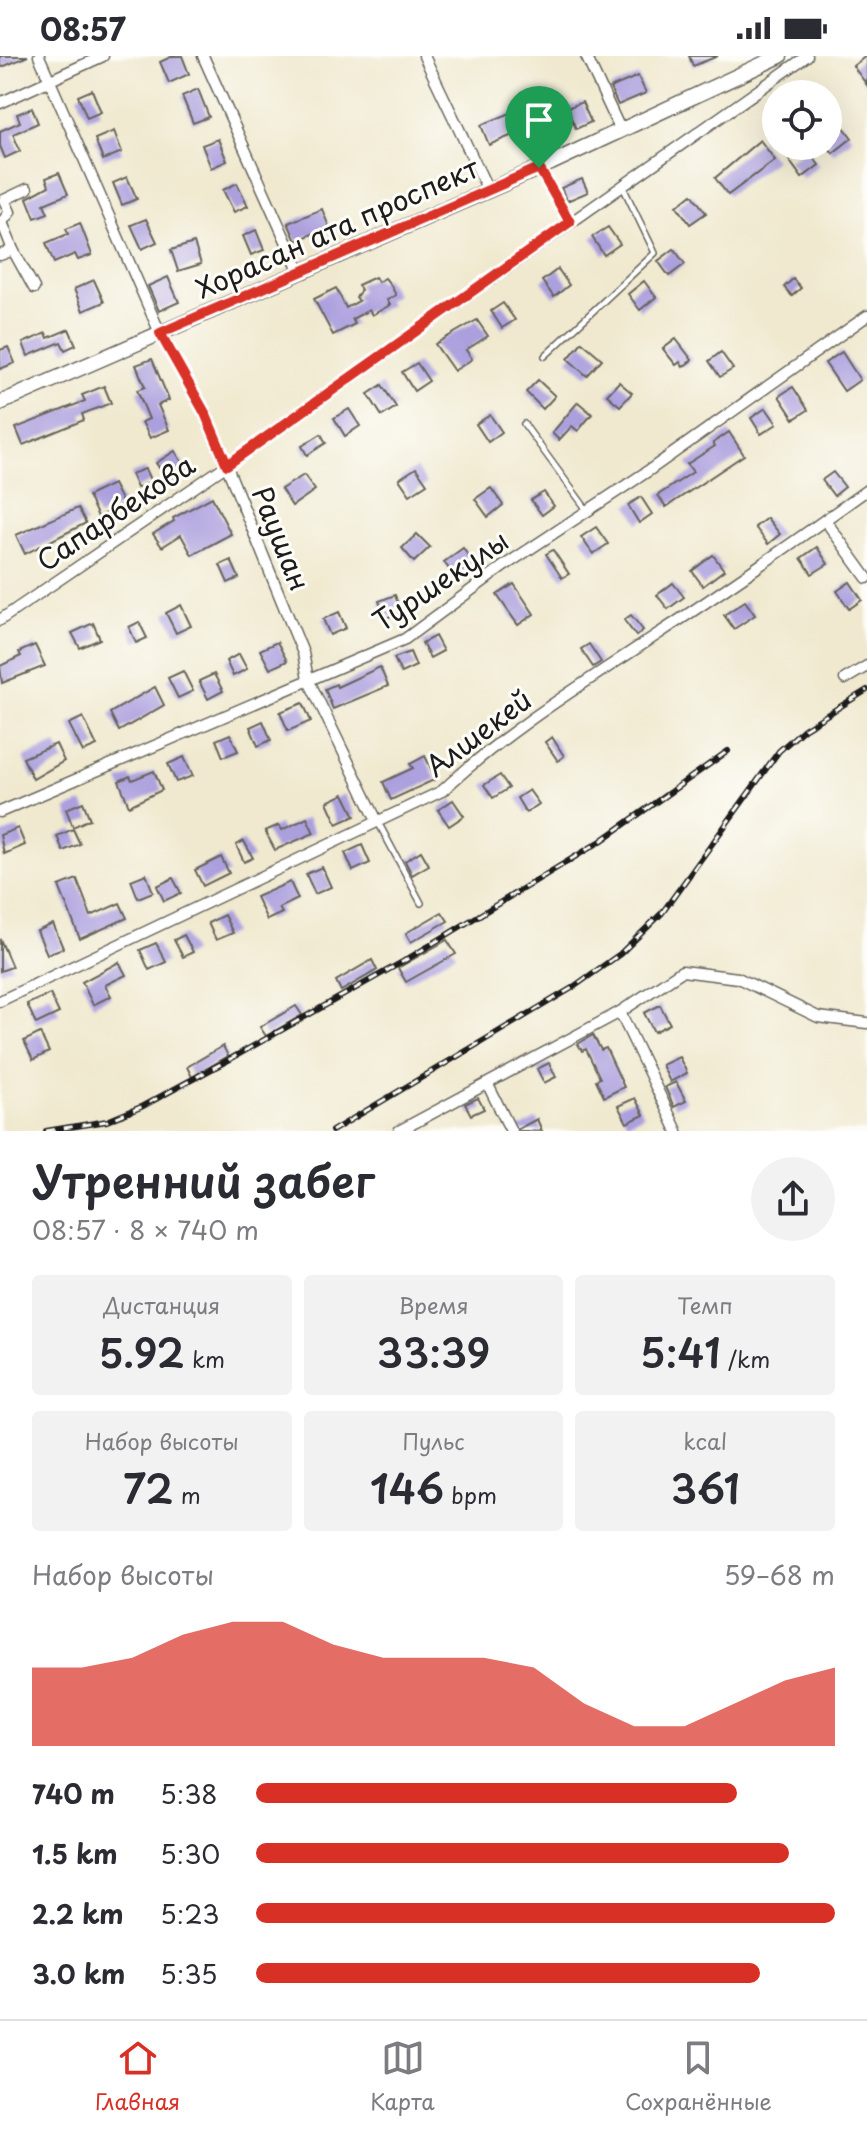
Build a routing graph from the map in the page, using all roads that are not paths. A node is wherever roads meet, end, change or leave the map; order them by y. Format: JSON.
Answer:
{"nodes":[{"id":1,"x":39,"y":56,"type":"edge"},
{"id":2,"x":103,"y":56,"type":"edge"},
{"id":3,"x":203,"y":56,"type":"edge"},
{"id":4,"x":424,"y":56,"type":"edge"},
{"id":5,"x":586,"y":56,"type":"edge"},
{"id":6,"x":780,"y":56,"type":"edge"},
{"id":7,"x":807,"y":56,"type":"edge"},
{"id":8,"x":764,"y":65,"type":"junction"},
{"id":9,"x":771,"y":80,"type":"edge"},
{"id":10,"x":774,"y":80,"type":"edge"},
{"id":11,"x":49,"y":81,"type":"junction"},
{"id":12,"x":762,"y":89,"type":"edge"},
{"id":13,"x":0,"y":103,"type":"edge"},
{"id":14,"x":621,"y":131,"type":"junction"},
{"id":15,"x":539,"y":168,"type":"junction"},
{"id":16,"x":622,"y":185,"type":"junction"},
{"id":17,"x":27,"y":189,"type":"dead end"},
{"id":18,"x":488,"y":190,"type":"junction"},
{"id":19,"x":570,"y":222,"type":"junction"},
{"id":20,"x":13,"y":250,"type":"junction"},
{"id":21,"x":0,"y":255,"type":"edge"},
{"id":22,"x":300,"y":272,"type":"junction"},
{"id":23,"x":34,"y":288,"type":"dead end"},
{"id":24,"x":867,"y":316,"type":"edge"},
{"id":25,"x":160,"y":333,"type":"junction"},
{"id":26,"x":545,"y":356,"type":"dead end"},
{"id":27,"x":0,"y":403,"type":"edge"},
{"id":28,"x":524,"y":424,"type":"dead end"},
{"id":29,"x":227,"y":465,"type":"junction"},
{"id":30,"x":867,"y":490,"type":"edge"},
{"id":31,"x":588,"y":510,"type":"junction"},
{"id":32,"x":825,"y":520,"type":"junction"},
{"id":33,"x":867,"y":578,"type":"edge"},
{"id":34,"x":0,"y":620,"type":"edge"},
{"id":35,"x":867,"y":666,"type":"edge"},
{"id":36,"x":308,"y":679,"type":"junction"},
{"id":37,"x":845,"y":679,"type":"dead end"},
{"id":38,"x":0,"y":812,"type":"edge"},
{"id":39,"x":377,"y":821,"type":"junction"},
{"id":40,"x":421,"y":903,"type":"dead end"},
{"id":41,"x":0,"y":1001,"type":"edge"},
{"id":42,"x":620,"y":1012,"type":"junction"},
{"id":43,"x":867,"y":1023,"type":"edge"},
{"id":44,"x":488,"y":1085,"type":"junction"},
{"id":45,"x":399,"y":1131,"type":"edge"},
{"id":46,"x":511,"y":1131,"type":"edge"},
{"id":47,"x":677,"y":1131,"type":"edge"}],
"edges":[{"from":1,"to":11,"type":"street","name":"Раушан"},
{"from":2,"to":11,"type":"street"},
{"from":3,"to":22,"type":"street"},
{"from":4,"to":18,"type":"street"},
{"from":5,"to":14,"type":"street"},
{"from":6,"to":8,"type":"main road","name":"Хорасан ата проспект"},
{"from":7,"to":10,"type":"street","name":"Сапарбекова"},
{"from":8,"to":9,"type":"lane"},
{"from":8,"to":14,"type":"main road","name":"Хорасан ата проспект"},
{"from":11,"to":13,"type":"street"},
{"from":11,"to":25,"type":"street","name":"Раушан"},
{"from":12,"to":16,"type":"street","name":"Сапарбекова"},
{"from":14,"to":15,"type":"main road","name":"Хорасан ата проспект"},
{"from":15,"to":18,"type":"main road","name":"Хорасан ата проспект"},
{"from":15,"to":19,"type":"street"},
{"from":16,"to":19,"type":"street","name":"Сапарбекова"},
{"from":16,"to":26,"type":"lane"},
{"from":17,"to":20,"type":"street"},
{"from":18,"to":22,"type":"main road","name":"Хорасан ата проспект"},
{"from":19,"to":29,"type":"street","name":"Сапарбекова"},
{"from":20,"to":21,"type":"street"},
{"from":20,"to":23,"type":"street"},
{"from":22,"to":25,"type":"main road","name":"Хорасан ата проспект"},
{"from":24,"to":31,"type":"street","name":"Туршекулы"},
{"from":25,"to":27,"type":"main road","name":"Хорасан ата проспект"},
{"from":25,"to":29,"type":"street","name":"Раушан"},
{"from":28,"to":31,"type":"lane"},
{"from":29,"to":34,"type":"street","name":"Сапарбекова"},
{"from":29,"to":36,"type":"street","name":"Раушан"},
{"from":30,"to":32,"type":"street","name":"Алшекей"},
{"from":31,"to":36,"type":"street","name":"Туршекулы"},
{"from":32,"to":33,"type":"street"},
{"from":32,"to":39,"type":"street","name":"Алшекей"},
{"from":35,"to":37,"type":"street"},
{"from":36,"to":38,"type":"street","name":"Туршекулы"},
{"from":36,"to":39,"type":"street","name":"Раушан"},
{"from":39,"to":40,"type":"lane"},
{"from":39,"to":41,"type":"street","name":"Алшекей"},
{"from":42,"to":43,"type":"street"},
{"from":42,"to":44,"type":"street"},
{"from":42,"to":47,"type":"street"},
{"from":44,"to":45,"type":"street"},
{"from":44,"to":46,"type":"street"}]}
